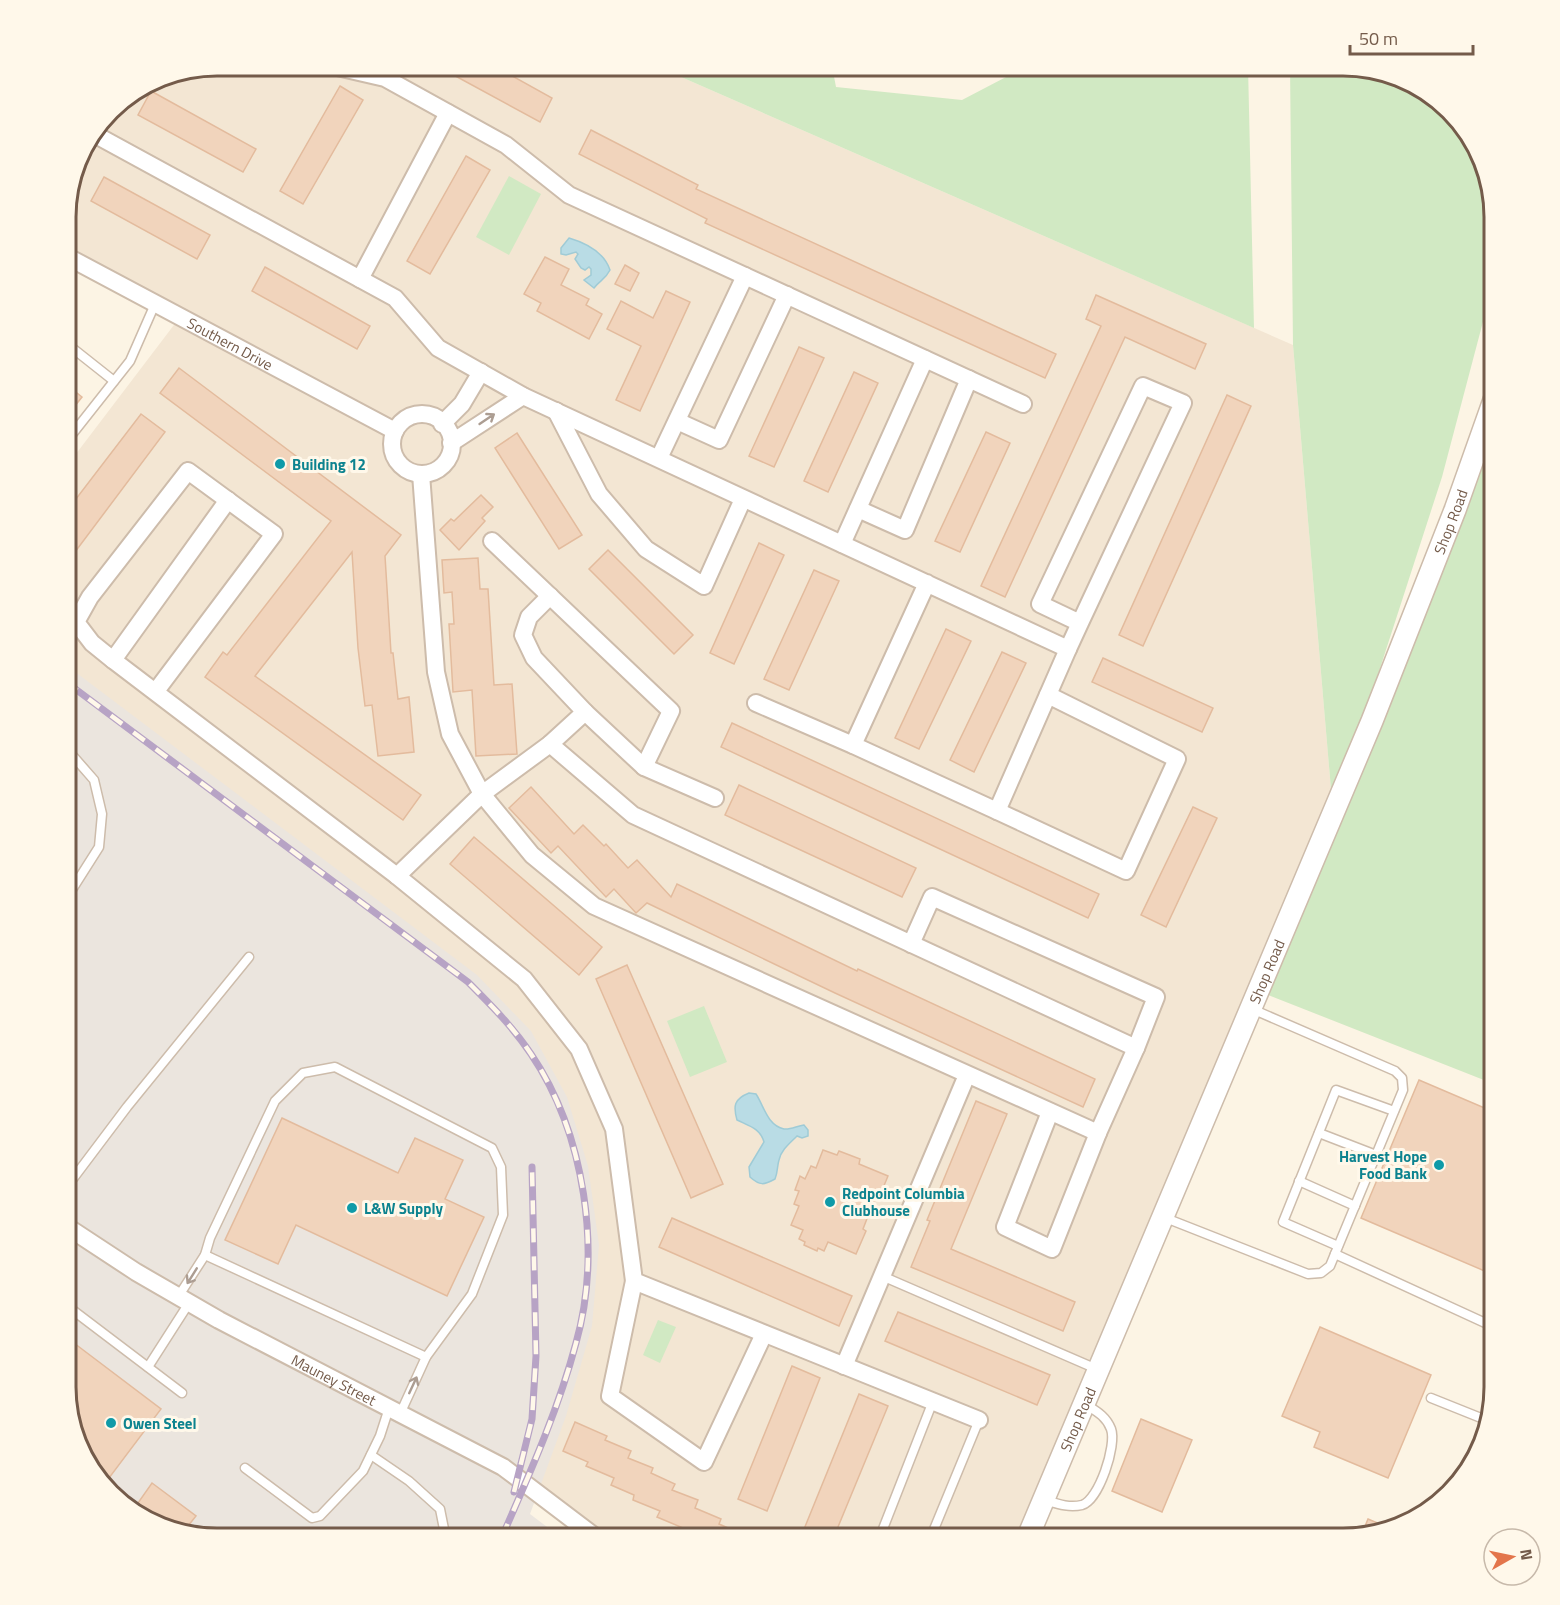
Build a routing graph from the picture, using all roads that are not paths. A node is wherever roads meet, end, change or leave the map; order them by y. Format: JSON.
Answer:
{"nodes":[{"id":1,"x":377,"y":76,"type":"edge"},
{"id":2,"x":448,"y":113,"type":"junction"},
{"id":3,"x":102,"y":136,"type":"edge"},
{"id":4,"x":77,"y":262,"type":"edge"},
{"id":5,"x":745,"y":276,"type":"junction"},
{"id":6,"x":360,"y":279,"type":"junction"},
{"id":7,"x":787,"y":295,"type":"junction"},
{"id":8,"x":155,"y":304,"type":"junction"},
{"id":9,"x":77,"y":352,"type":"edge"},
{"id":10,"x":926,"y":359,"type":"junction"},
{"id":11,"x":481,"y":372,"type":"junction"},
{"id":12,"x":969,"y":379,"type":"junction"},
{"id":13,"x":114,"y":381,"type":"junction"},
{"id":14,"x":523,"y":396,"type":"junction"},
{"id":15,"x":1023,"y":404,"type":"dead end"},
{"id":16,"x":556,"y":411,"type":"junction"},
{"id":17,"x":677,"y":421,"type":"junction"},
{"id":18,"x":442,"y":424,"type":"junction"},
{"id":19,"x":77,"y":428,"type":"edge"},
{"id":20,"x":1484,"y":428,"type":"edge"},
{"id":21,"x":395,"y":431,"type":"junction"},
{"id":22,"x":452,"y":443,"type":"junction"},
{"id":23,"x":659,"y":458,"type":"junction"},
{"id":24,"x":421,"y":474,"type":"junction"},
{"id":25,"x":743,"y":499,"type":"junction"},
{"id":26,"x":228,"y":500,"type":"junction"},
{"id":27,"x":858,"y":509,"type":"junction"},
{"id":28,"x":492,"y":541,"type":"dead end"},
{"id":29,"x":842,"y":544,"type":"junction"},
{"id":30,"x":927,"y":583,"type":"junction"},
{"id":31,"x":550,"y":596,"type":"junction"},
{"id":32,"x":77,"y":621,"type":"edge"},
{"id":33,"x":77,"y":623,"type":"edge"},
{"id":34,"x":1080,"y":623,"type":"junction"},
{"id":35,"x":1068,"y":649,"type":"junction"},
{"id":36,"x":113,"y":660,"type":"junction"},
{"id":37,"x":156,"y":692,"type":"junction"},
{"id":38,"x":1048,"y":695,"type":"junction"},
{"id":39,"x":756,"y":703,"type":"dead end"},
{"id":40,"x":585,"y":712,"type":"junction"},
{"id":41,"x":550,"y":744,"type":"junction"},
{"id":42,"x":853,"y":745,"type":"junction"},
{"id":43,"x":77,"y":760,"type":"edge"},
{"id":44,"x":644,"y":767,"type":"junction"},
{"id":45,"x":482,"y":794,"type":"junction"},
{"id":46,"x":715,"y":798,"type":"dead end"},
{"id":47,"x":997,"y":811,"type":"junction"},
{"id":48,"x":397,"y":876,"type":"junction"},
{"id":49,"x":76,"y":883,"type":"edge"},
{"id":50,"x":911,"y":944,"type":"junction"},
{"id":51,"x":249,"y":957,"type":"dead end"},
{"id":52,"x":1251,"y":1009,"type":"junction"},
{"id":53,"x":1136,"y":1048,"type":"junction"},
{"id":54,"x":967,"y":1075,"type":"junction"},
{"id":55,"x":1394,"y":1111,"type":"junction"},
{"id":56,"x":1050,"y":1112,"type":"junction"},
{"id":57,"x":1098,"y":1133,"type":"junction"},
{"id":58,"x":1318,"y":1133,"type":"junction"},
{"id":59,"x":1376,"y":1155,"type":"junction"},
{"id":60,"x":76,"y":1174,"type":"edge"},
{"id":61,"x":1299,"y":1181,"type":"junction"},
{"id":62,"x":1355,"y":1206,"type":"junction"},
{"id":63,"x":1163,"y":1217,"type":"junction"},
{"id":64,"x":76,"y":1233,"type":"edge"},
{"id":65,"x":1336,"y":1250,"type":"junction"},
{"id":66,"x":205,"y":1255,"type":"junction"},
{"id":67,"x":882,"y":1276,"type":"junction"},
{"id":68,"x":634,"y":1281,"type":"junction"},
{"id":69,"x":184,"y":1300,"type":"junction"},
{"id":70,"x":76,"y":1313,"type":"edge"},
{"id":71,"x":1484,"y":1322,"type":"edge"},
{"id":72,"x":764,"y":1334,"type":"junction"},
{"id":73,"x":426,"y":1357,"type":"junction"},
{"id":74,"x":844,"y":1366,"type":"junction"},
{"id":75,"x":148,"y":1367,"type":"junction"},
{"id":76,"x":1098,"y":1370,"type":"junction"},
{"id":77,"x":182,"y":1393,"type":"dead end"},
{"id":78,"x":1431,"y":1398,"type":"dead end"},
{"id":79,"x":933,"y":1401,"type":"junction"},
{"id":80,"x":1084,"y":1404,"type":"junction"},
{"id":81,"x":394,"y":1411,"type":"junction"},
{"id":82,"x":1480,"y":1418,"type":"edge"},
{"id":83,"x":979,"y":1420,"type":"joint"},
{"id":84,"x":371,"y":1455,"type":"junction"},
{"id":85,"x":245,"y":1468,"type":"dead end"},
{"id":86,"x":1044,"y":1500,"type":"junction"},
{"id":87,"x":444,"y":1528,"type":"edge"},
{"id":88,"x":584,"y":1528,"type":"edge"},
{"id":89,"x":883,"y":1528,"type":"edge"},
{"id":90,"x":935,"y":1528,"type":"edge"},
{"id":91,"x":1033,"y":1528,"type":"edge"}],
"edges":[{"from":1,"to":2,"type":"street"},
{"from":2,"to":5,"type":"street"},
{"from":2,"to":6,"type":"street"},
{"from":3,"to":6,"type":"street"},
{"from":4,"to":8,"type":"street","name":"Southern Drive"},
{"from":5,"to":7,"type":"street"},
{"from":5,"to":17,"type":"street"},
{"from":6,"to":11,"type":"street"},
{"from":7,"to":10,"type":"street"},
{"from":7,"to":17,"type":"street"},
{"from":8,"to":13,"type":"lane"},
{"from":8,"to":21,"type":"street","name":"Southern Drive"},
{"from":9,"to":13,"type":"lane"},
{"from":10,"to":12,"type":"street"},
{"from":10,"to":27,"type":"street"},
{"from":11,"to":14,"type":"street"},
{"from":11,"to":18,"type":"street"},
{"from":12,"to":15,"type":"street"},
{"from":12,"to":27,"type":"street"},
{"from":13,"to":19,"type":"lane"},
{"from":14,"to":16,"type":"street"},
{"from":22,"to":14,"type":"street","one_way":true},
{"from":16,"to":23,"type":"street"},
{"from":16,"to":25,"type":"street"},
{"from":17,"to":23,"type":"street"},
{"from":18,"to":21,"type":"street"},
{"from":18,"to":22,"type":"street"},
{"from":20,"to":52,"type":"street","name":"Shop Road"},
{"from":21,"to":24,"type":"street"},
{"from":22,"to":24,"type":"street"},
{"from":23,"to":25,"type":"street"},
{"from":24,"to":45,"type":"street"},
{"from":25,"to":29,"type":"street"},
{"from":26,"to":32,"type":"street"},
{"from":26,"to":36,"type":"street"},
{"from":26,"to":37,"type":"street"},
{"from":27,"to":29,"type":"street"},
{"from":28,"to":31,"type":"street"},
{"from":29,"to":30,"type":"street"},
{"from":30,"to":35,"type":"street"},
{"from":30,"to":42,"type":"street"},
{"from":31,"to":40,"type":"street"},
{"from":31,"to":44,"type":"street"},
{"from":33,"to":36,"type":"street"},
{"from":34,"to":34,"type":"street"},
{"from":34,"to":35,"type":"street"},
{"from":35,"to":38,"type":"street"},
{"from":36,"to":37,"type":"street"},
{"from":37,"to":48,"type":"street"},
{"from":38,"to":47,"type":"street"},
{"from":38,"to":47,"type":"street"},
{"from":39,"to":42,"type":"street"},
{"from":40,"to":41,"type":"street"},
{"from":40,"to":44,"type":"street"},
{"from":41,"to":45,"type":"street"},
{"from":41,"to":50,"type":"street"},
{"from":42,"to":47,"type":"street"},
{"from":43,"to":49,"type":"lane"},
{"from":44,"to":46,"type":"street"},
{"from":45,"to":48,"type":"street"},
{"from":45,"to":54,"type":"street"},
{"from":48,"to":68,"type":"street"},
{"from":50,"to":53,"type":"street"},
{"from":50,"to":53,"type":"street"},
{"from":51,"to":60,"type":"lane"},
{"from":52,"to":55,"type":"lane"},
{"from":52,"to":63,"type":"street","name":"Shop Road"},
{"from":53,"to":57,"type":"street"},
{"from":54,"to":56,"type":"street"},
{"from":54,"to":67,"type":"street"},
{"from":55,"to":58,"type":"lane"},
{"from":55,"to":59,"type":"lane"},
{"from":56,"to":57,"type":"street"},
{"from":56,"to":57,"type":"street"},
{"from":58,"to":59,"type":"lane"},
{"from":58,"to":61,"type":"lane"},
{"from":59,"to":62,"type":"lane"},
{"from":61,"to":62,"type":"lane"},
{"from":61,"to":65,"type":"lane"},
{"from":62,"to":65,"type":"lane"},
{"from":63,"to":65,"type":"lane"},
{"from":63,"to":76,"type":"street","name":"Shop Road"},
{"from":64,"to":69,"type":"street","name":"Mauney Street"},
{"from":65,"to":71,"type":"lane"},
{"from":66,"to":69,"type":"lane","one_way":true},
{"from":66,"to":73,"type":"lane"},
{"from":66,"to":73,"type":"lane"},
{"from":67,"to":74,"type":"street"},
{"from":67,"to":76,"type":"lane"},
{"from":68,"to":72,"type":"street"},
{"from":68,"to":72,"type":"street"},
{"from":69,"to":75,"type":"lane"},
{"from":69,"to":81,"type":"street","name":"Mauney Street"},
{"from":70,"to":75,"type":"lane"},
{"from":72,"to":74,"type":"street"},
{"from":81,"to":73,"type":"lane","one_way":true},
{"from":74,"to":79,"type":"street"},
{"from":75,"to":77,"type":"lane"},
{"from":76,"to":80,"type":"street","name":"Shop Road"},
{"from":78,"to":82,"type":"lane"},
{"from":79,"to":83,"type":"street"},
{"from":79,"to":89,"type":"lane"},
{"from":80,"to":86,"type":"street","name":"Shop Road"},
{"from":80,"to":86,"type":"lane"},
{"from":81,"to":84,"type":"lane"},
{"from":81,"to":88,"type":"street","name":"Mauney Street"},
{"from":83,"to":90,"type":"lane"},
{"from":84,"to":85,"type":"lane"},
{"from":84,"to":87,"type":"lane"},
{"from":86,"to":91,"type":"street","name":"Shop Road"}]}
